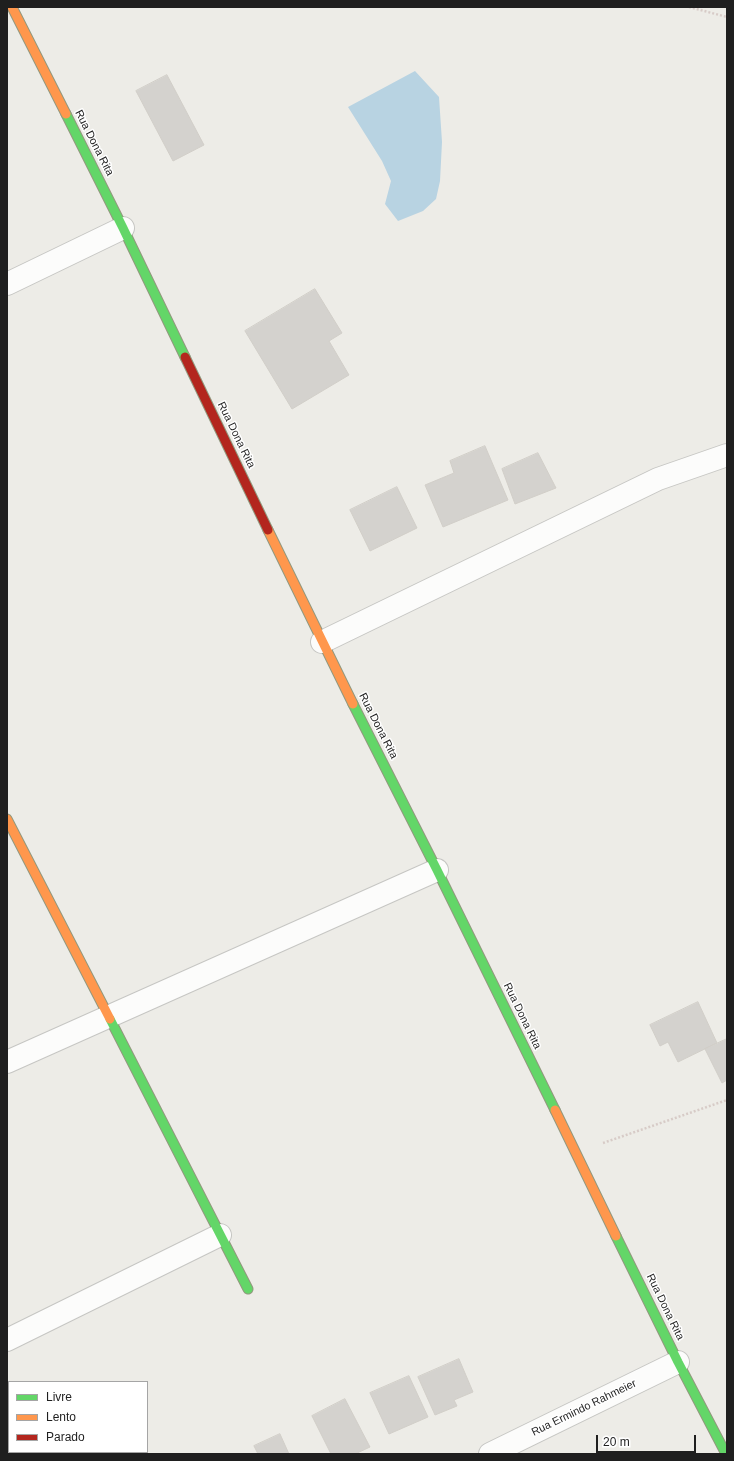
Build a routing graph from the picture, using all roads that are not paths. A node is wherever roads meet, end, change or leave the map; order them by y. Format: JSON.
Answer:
{"nodes":[{"id":1,"x":12,"y":7,"type":"edge"},
{"id":2,"x":123,"y":228,"type":"junction"},
{"id":3,"x":7,"y":284,"type":"edge"},
{"id":4,"x":727,"y":455,"type":"edge"},
{"id":5,"x":322,"y":642,"type":"junction"},
{"id":6,"x":7,"y":819,"type":"edge"},
{"id":7,"x":437,"y":870,"type":"junction"},
{"id":8,"x":108,"y":1017,"type":"junction"},
{"id":9,"x":7,"y":1062,"type":"edge"},
{"id":10,"x":220,"y":1235,"type":"junction"},
{"id":11,"x":248,"y":1289,"type":"dead end"},
{"id":12,"x":7,"y":1340,"type":"edge"},
{"id":13,"x":678,"y":1362,"type":"junction"},
{"id":14,"x":490,"y":1454,"type":"edge"},
{"id":15,"x":726,"y":1454,"type":"edge"}],
"edges":[{"from":1,"to":2,"type":"main road","name":"Rua Dona Rita"},
{"from":2,"to":3,"type":"street"},
{"from":2,"to":5,"type":"main road","name":"Rua Dona Rita"},
{"from":4,"to":5,"type":"street"},
{"from":5,"to":7,"type":"main road","name":"Rua Dona Rita"},
{"from":6,"to":8,"type":"main road"},
{"from":7,"to":8,"type":"street"},
{"from":7,"to":13,"type":"main road","name":"Rua Dona Rita"},
{"from":8,"to":9,"type":"street"},
{"from":8,"to":10,"type":"main road"},
{"from":10,"to":11,"type":"main road"},
{"from":10,"to":12,"type":"street"},
{"from":13,"to":14,"type":"street","name":"Rua Ermindo Rahmeier"},
{"from":13,"to":15,"type":"main road","name":"Rua Dona Rita"}]}
